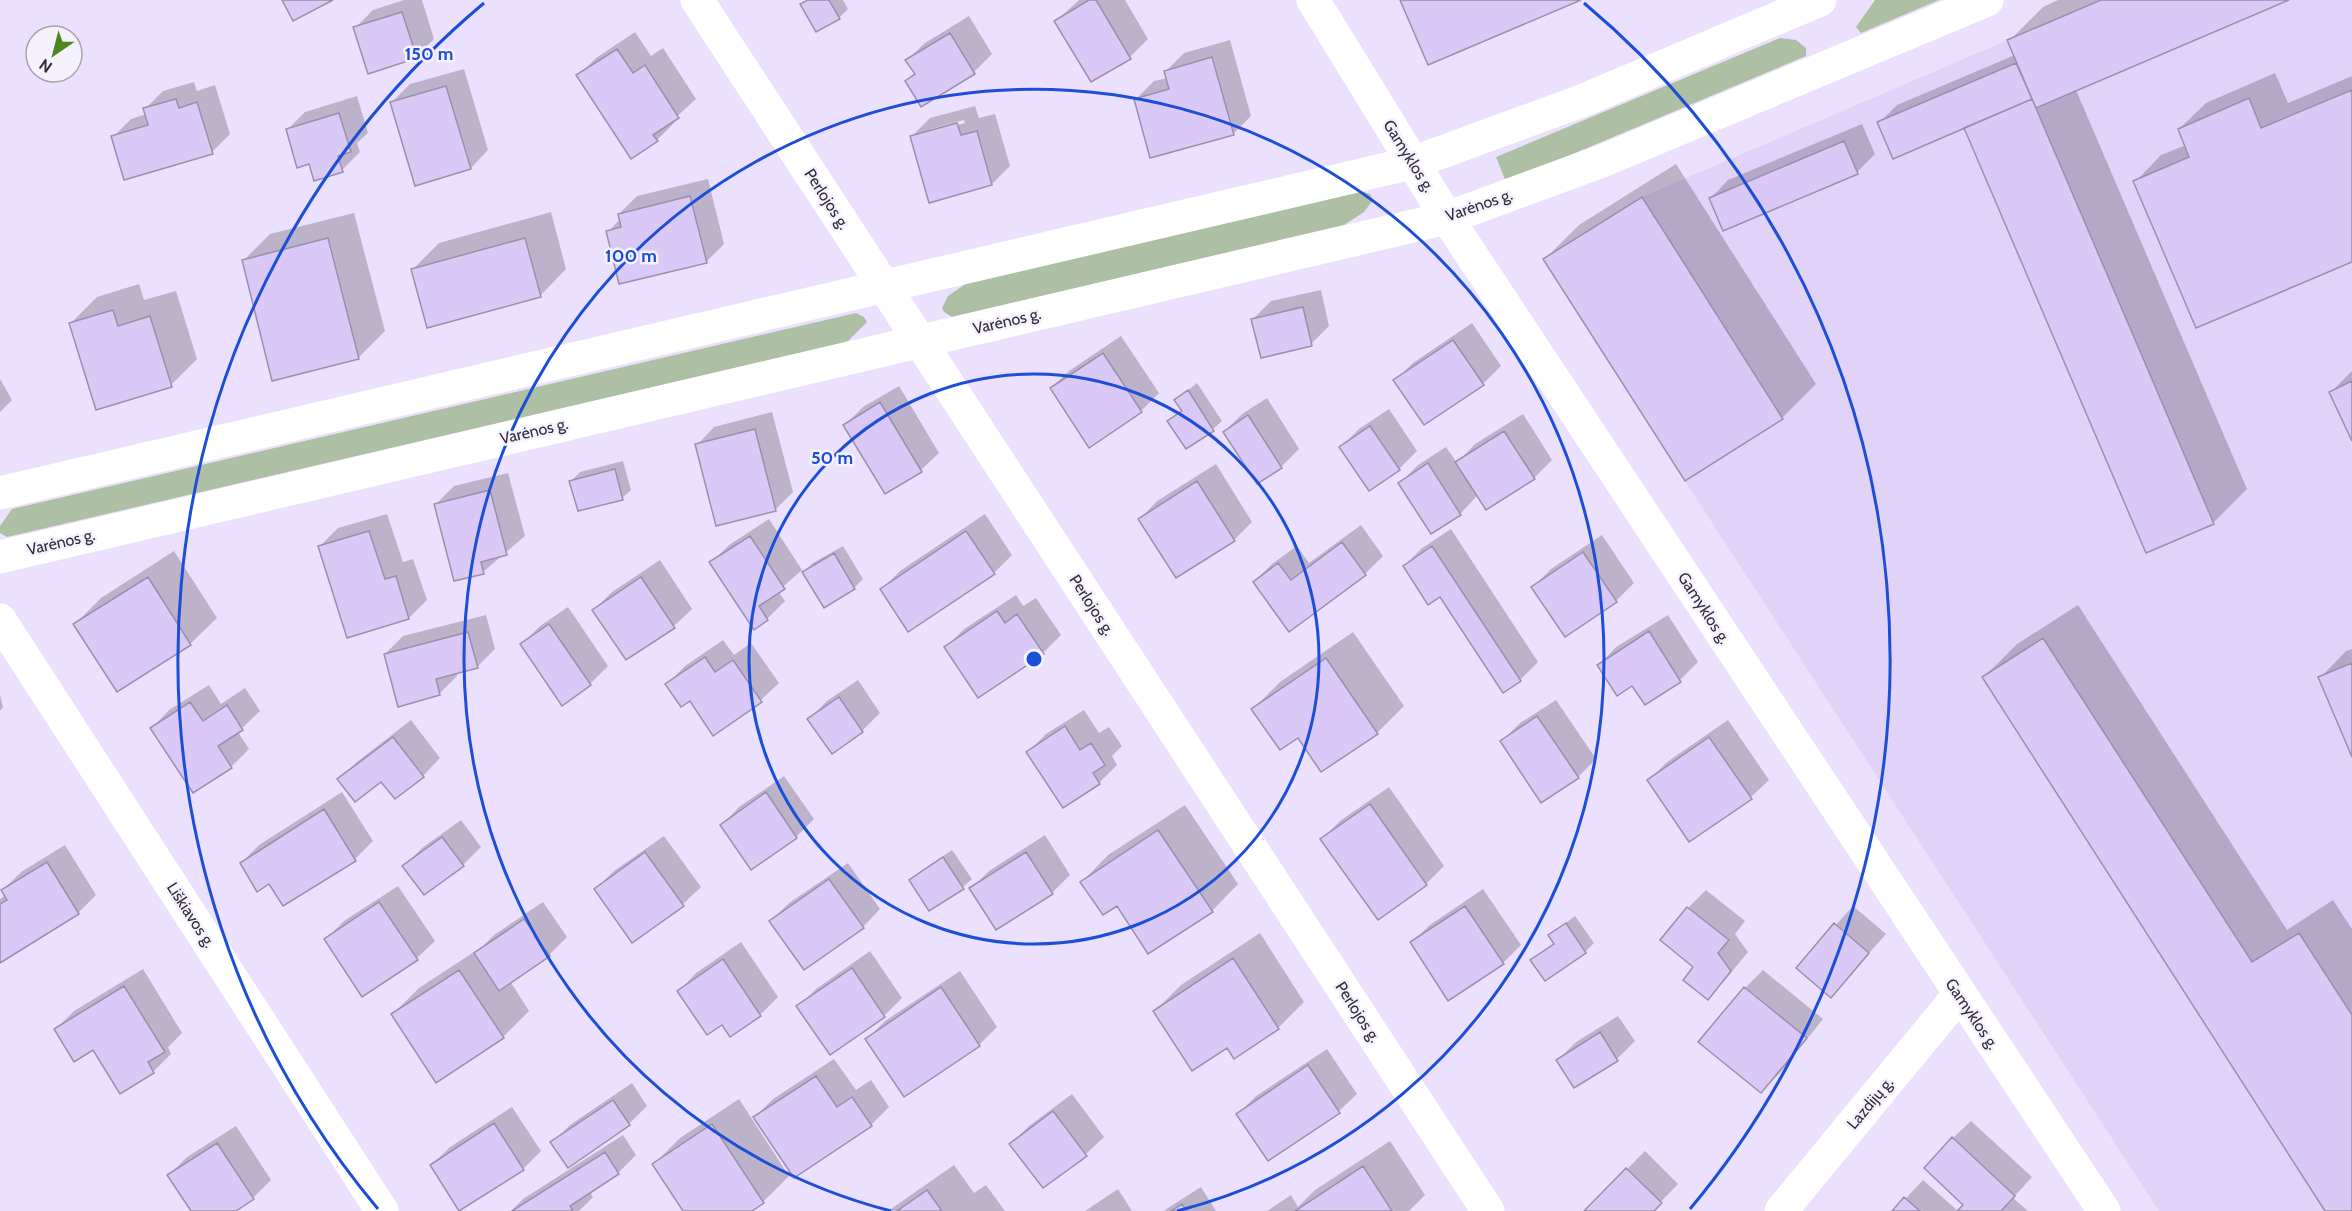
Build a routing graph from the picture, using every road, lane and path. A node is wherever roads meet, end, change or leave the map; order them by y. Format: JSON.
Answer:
{"nodes":[{"id":1,"x":697,"y":0,"type":"edge"},
{"id":2,"x":1313,"y":0,"type":"edge"},
{"id":3,"x":1820,"y":0,"type":"edge"},
{"id":4,"x":1987,"y":0,"type":"edge"},
{"id":5,"x":1412,"y":163,"type":"junction"},
{"id":6,"x":1447,"y":218,"type":"junction"},
{"id":7,"x":884,"y":286,"type":"junction"},
{"id":8,"x":921,"y":341,"type":"junction"},
{"id":9,"x":0,"y":493,"type":"edge"},
{"id":10,"x":0,"y":556,"type":"edge"},
{"id":11,"x":0,"y":620,"type":"edge"},
{"id":12,"x":1959,"y":995,"type":"junction"},
{"id":13,"x":382,"y":1211,"type":"edge"},
{"id":14,"x":1488,"y":1211,"type":"edge"},
{"id":15,"x":1781,"y":1211,"type":"edge"},
{"id":16,"x":2104,"y":1211,"type":"edge"}],
"edges":[{"from":1,"to":7,"type":"street","name":"Perlojos g."},
{"from":2,"to":5,"type":"street","name":"Gamyklos g."},
{"from":3,"to":5,"type":"street"},
{"from":4,"to":6,"type":"street","name":"Varėnos g."},
{"from":5,"to":6,"type":"street","name":"Gamyklos g."},
{"from":5,"to":7,"type":"street"},
{"from":6,"to":8,"type":"street","name":"Varėnos g."},
{"from":6,"to":12,"type":"street","name":"Gamyklos g."},
{"from":7,"to":8,"type":"street","name":"Perlojos g."},
{"from":7,"to":9,"type":"street"},
{"from":8,"to":10,"type":"street","name":"Varėnos g."},
{"from":8,"to":14,"type":"street","name":"Perlojos g."},
{"from":11,"to":13,"type":"street","name":"Liškiavos g."},
{"from":12,"to":15,"type":"street","name":"Lazdijų g."},
{"from":12,"to":16,"type":"street","name":"Gamyklos g."}]}
